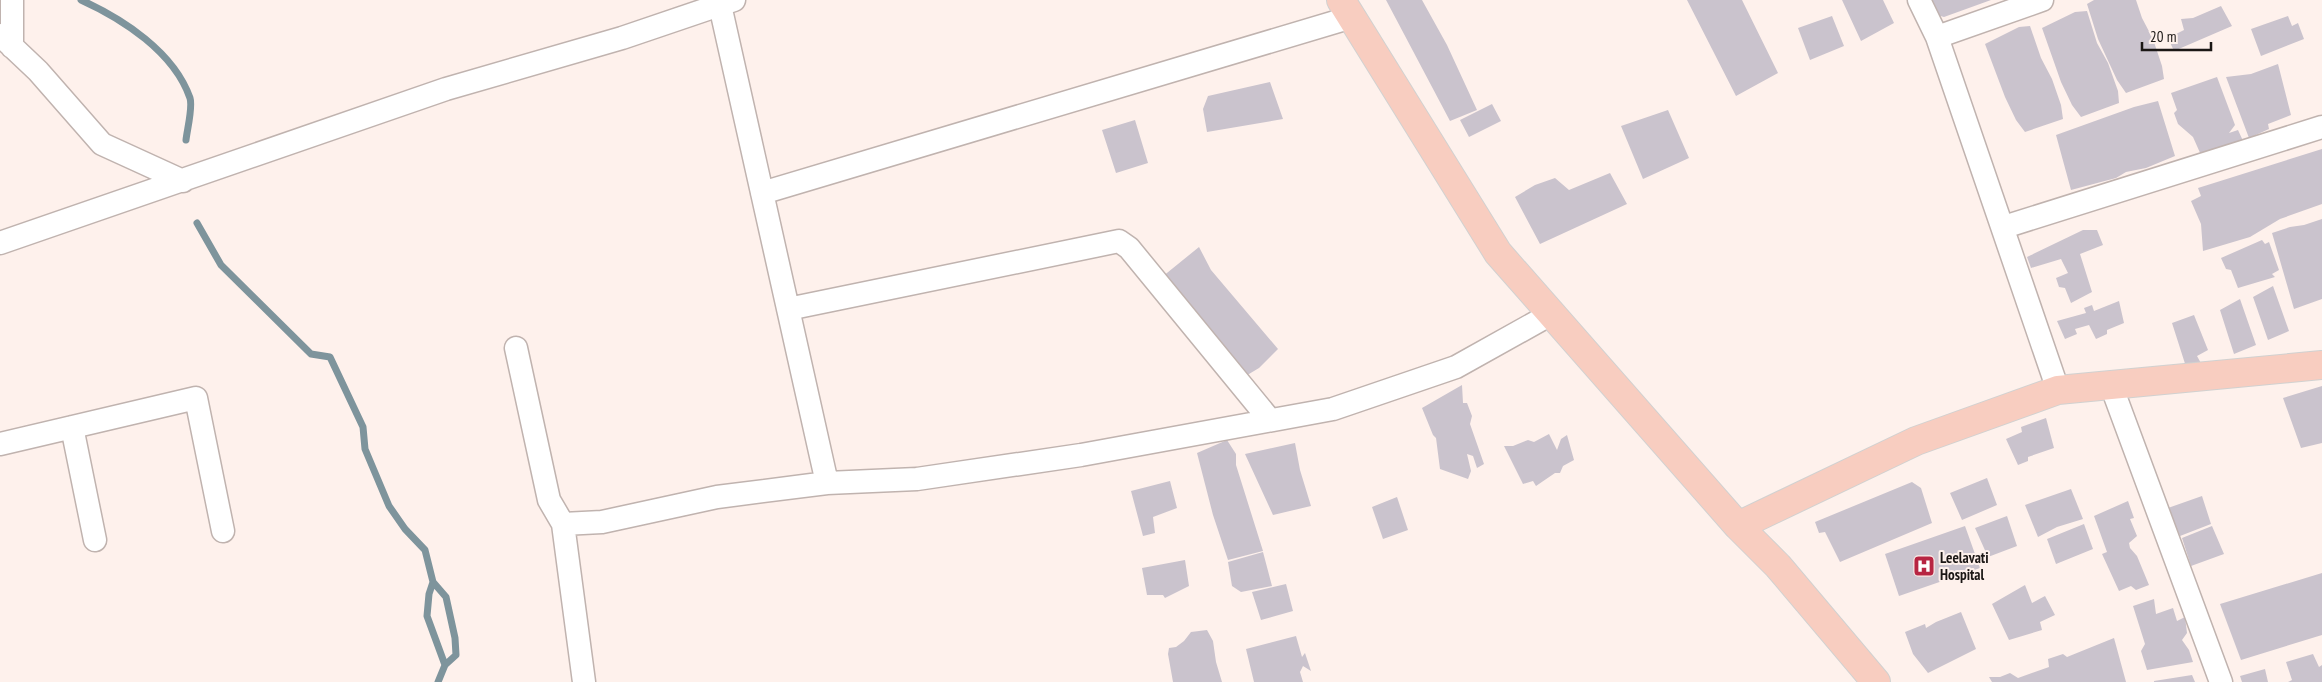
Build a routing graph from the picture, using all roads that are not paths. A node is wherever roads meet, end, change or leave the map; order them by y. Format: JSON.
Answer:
{"nodes":[{"id":1,"x":12,"y":0,"type":"edge"},
{"id":2,"x":1919,"y":0,"type":"edge"},
{"id":3,"x":2042,"y":0,"type":"edge"},
{"id":4,"x":727,"y":2,"type":"edge"},
{"id":5,"x":1346,"y":8,"type":"edge"},
{"id":6,"x":1937,"y":37,"type":"junction"},
{"id":7,"x":6,"y":41,"type":"edge"},
{"id":8,"x":2322,"y":127,"type":"edge"},
{"id":9,"x":183,"y":181,"type":"junction"},
{"id":10,"x":762,"y":193,"type":"junction"},
{"id":11,"x":2004,"y":227,"type":"junction"},
{"id":12,"x":0,"y":243,"type":"edge"},
{"id":13,"x":788,"y":309,"type":"junction"},
{"id":14,"x":1552,"y":314,"type":"junction"},
{"id":15,"x":516,"y":348,"type":"dead end"},
{"id":16,"x":2322,"y":365,"type":"edge"},
{"id":17,"x":2111,"y":385,"type":"junction"},
{"id":18,"x":2058,"y":390,"type":"junction"},
{"id":19,"x":1270,"y":420,"type":"junction"},
{"id":20,"x":72,"y":427,"type":"junction"},
{"id":21,"x":0,"y":444,"type":"edge"},
{"id":22,"x":827,"y":483,"type":"junction"},
{"id":23,"x":563,"y":524,"type":"junction"},
{"id":24,"x":1738,"y":526,"type":"junction"},
{"id":25,"x":223,"y":531,"type":"dead end"},
{"id":26,"x":95,"y":540,"type":"dead end"},
{"id":27,"x":584,"y":682,"type":"edge"},
{"id":28,"x":1876,"y":682,"type":"edge"},
{"id":29,"x":2221,"y":682,"type":"edge"}],
"edges":[{"from":1,"to":7,"type":"street"},
{"from":2,"to":6,"type":"street"},
{"from":3,"to":6,"type":"street"},
{"from":4,"to":9,"type":"street"},
{"from":4,"to":10,"type":"street"},
{"from":5,"to":10,"type":"street"},
{"from":5,"to":14,"type":"main road"},
{"from":6,"to":11,"type":"street"},
{"from":7,"to":9,"type":"street"},
{"from":8,"to":11,"type":"street"},
{"from":9,"to":12,"type":"street"},
{"from":10,"to":13,"type":"street"},
{"from":11,"to":18,"type":"street"},
{"from":13,"to":19,"type":"street"},
{"from":13,"to":22,"type":"street"},
{"from":14,"to":19,"type":"street"},
{"from":14,"to":24,"type":"main road"},
{"from":15,"to":23,"type":"street"},
{"from":16,"to":17,"type":"main road"},
{"from":17,"to":18,"type":"main road"},
{"from":17,"to":29,"type":"street"},
{"from":18,"to":24,"type":"main road"},
{"from":19,"to":22,"type":"street"},
{"from":20,"to":21,"type":"street"},
{"from":20,"to":25,"type":"street"},
{"from":20,"to":26,"type":"street"},
{"from":22,"to":23,"type":"street"},
{"from":23,"to":27,"type":"street"},
{"from":24,"to":28,"type":"main road"}]}
